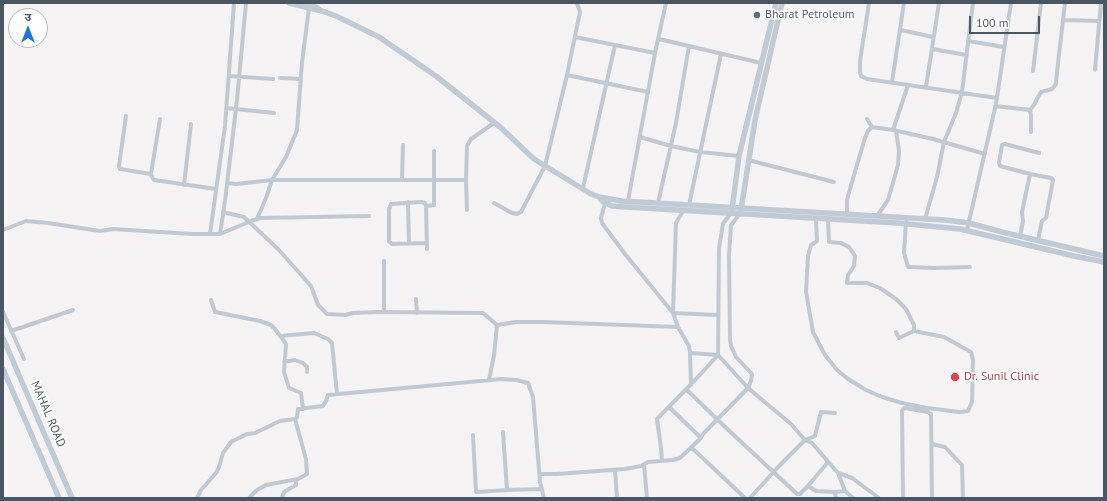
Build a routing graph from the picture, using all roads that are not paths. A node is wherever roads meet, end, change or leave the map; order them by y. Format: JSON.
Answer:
{"nodes":[{"id":1,"x":234,"y":3,"type":"edge"},
{"id":2,"x":246,"y":3,"type":"edge"},
{"id":3,"x":289,"y":3,"type":"edge"},
{"id":4,"x":577,"y":3,"type":"edge"},
{"id":5,"x":666,"y":3,"type":"edge"},
{"id":6,"x":776,"y":3,"type":"edge"},
{"id":7,"x":782,"y":3,"type":"edge"},
{"id":8,"x":869,"y":3,"type":"edge"},
{"id":9,"x":904,"y":3,"type":"edge"},
{"id":10,"x":939,"y":3,"type":"edge"},
{"id":11,"x":973,"y":3,"type":"edge"},
{"id":12,"x":1010,"y":3,"type":"edge"},
{"id":13,"x":1041,"y":3,"type":"edge"},
{"id":14,"x":1065,"y":3,"type":"edge"},
{"id":15,"x":1101,"y":3,"type":"edge"},
{"id":16,"x":310,"y":6,"type":"edge"},
{"id":17,"x":1063,"y":20,"type":"junction"},
{"id":18,"x":1099,"y":21,"type":"junction"},
{"id":19,"x":901,"y":30,"type":"junction"},
{"id":20,"x":575,"y":37,"type":"junction"},
{"id":21,"x":934,"y":37,"type":"junction"},
{"id":22,"x":659,"y":39,"type":"junction"},
{"id":23,"x":968,"y":41,"type":"junction"},
{"id":24,"x":615,"y":45,"type":"junction"},
{"id":25,"x":688,"y":46,"type":"junction"},
{"id":26,"x":1004,"y":47,"type":"junction"},
{"id":27,"x":932,"y":48,"type":"junction"},
{"id":28,"x":655,"y":53,"type":"junction"},
{"id":29,"x":721,"y":54,"type":"junction"},
{"id":30,"x":967,"y":55,"type":"junction"},
{"id":31,"x":761,"y":63,"type":"junction"},
{"id":32,"x":768,"y":64,"type":"junction"},
{"id":33,"x":1095,"y":70,"type":"dead end"},
{"id":34,"x":1033,"y":71,"type":"dead end"},
{"id":35,"x":567,"y":75,"type":"junction"},
{"id":36,"x":229,"y":76,"type":"junction"},
{"id":37,"x":239,"y":77,"type":"junction"},
{"id":38,"x":280,"y":78,"type":"dead end"},
{"id":39,"x":273,"y":79,"type":"dead end"},
{"id":40,"x":301,"y":79,"type":"junction"},
{"id":41,"x":892,"y":82,"type":"junction"},
{"id":42,"x":606,"y":83,"type":"junction"},
{"id":43,"x":908,"y":85,"type":"junction"},
{"id":44,"x":926,"y":87,"type":"junction"},
{"id":45,"x":648,"y":92,"type":"junction"},
{"id":46,"x":962,"y":92,"type":"junction"},
{"id":47,"x":996,"y":98,"type":"junction"},
{"id":48,"x":995,"y":106,"type":"junction"},
{"id":49,"x":226,"y":108,"type":"junction"},
{"id":50,"x":236,"y":109,"type":"junction"},
{"id":51,"x":1030,"y":110,"type":"junction"},
{"id":52,"x":274,"y":113,"type":"dead end"},
{"id":53,"x":126,"y":116,"type":"dead end"},
{"id":54,"x":160,"y":119,"type":"dead end"},
{"id":55,"x":867,"y":119,"type":"dead end"},
{"id":56,"x":494,"y":123,"type":"junction"},
{"id":57,"x":191,"y":124,"type":"dead end"},
{"id":58,"x":872,"y":127,"type":"junction"},
{"id":59,"x":894,"y":131,"type":"junction"},
{"id":60,"x":1031,"y":132,"type":"dead end"},
{"id":61,"x":640,"y":137,"type":"junction"},
{"id":62,"x":944,"y":142,"type":"junction"},
{"id":63,"x":403,"y":145,"type":"dead end"},
{"id":64,"x":670,"y":146,"type":"junction"},
{"id":65,"x":434,"y":151,"type":"dead end"},
{"id":66,"x":700,"y":152,"type":"junction"},
{"id":67,"x":1039,"y":153,"type":"dead end"},
{"id":68,"x":985,"y":154,"type":"junction"},
{"id":69,"x":739,"y":156,"type":"junction"},
{"id":70,"x":748,"y":160,"type":"junction"},
{"id":71,"x":545,"y":166,"type":"junction"},
{"id":72,"x":151,"y":174,"type":"junction"},
{"id":73,"x":1030,"y":174,"type":"junction"},
{"id":74,"x":402,"y":179,"type":"junction"},
{"id":75,"x":434,"y":179,"type":"junction"},
{"id":76,"x":272,"y":180,"type":"junction"},
{"id":77,"x":466,"y":180,"type":"junction"},
{"id":78,"x":834,"y":182,"type":"dead end"},
{"id":79,"x":227,"y":183,"type":"junction"},
{"id":80,"x":184,"y":185,"type":"junction"},
{"id":81,"x":583,"y":188,"type":"junction"},
{"id":82,"x":216,"y":189,"type":"junction"},
{"id":83,"x":606,"y":201,"type":"junction"},
{"id":84,"x":628,"y":201,"type":"junction"},
{"id":85,"x":408,"y":202,"type":"junction"},
{"id":86,"x":494,"y":203,"type":"dead end"},
{"id":87,"x":658,"y":203,"type":"junction"},
{"id":88,"x":689,"y":205,"type":"junction"},
{"id":89,"x":426,"y":206,"type":"junction"},
{"id":90,"x":733,"y":207,"type":"junction"},
{"id":91,"x":742,"y":208,"type":"junction"},
{"id":92,"x":467,"y":210,"type":"dead end"},
{"id":93,"x":683,"y":211,"type":"junction"},
{"id":94,"x":223,"y":212,"type":"junction"},
{"id":95,"x":730,"y":214,"type":"junction"},
{"id":96,"x":739,"y":214,"type":"junction"},
{"id":97,"x":847,"y":214,"type":"junction"},
{"id":98,"x":370,"y":216,"type":"dead end"},
{"id":99,"x":877,"y":216,"type":"junction"},
{"id":100,"x":816,"y":219,"type":"junction"},
{"id":101,"x":925,"y":219,"type":"junction"},
{"id":102,"x":257,"y":220,"type":"junction"},
{"id":103,"x":828,"y":220,"type":"junction"},
{"id":104,"x":906,"y":221,"type":"junction"},
{"id":105,"x":249,"y":222,"type":"junction"},
{"id":106,"x":969,"y":223,"type":"junction"},
{"id":107,"x":3,"y":230,"type":"edge"},
{"id":108,"x":967,"y":230,"type":"junction"},
{"id":109,"x":210,"y":234,"type":"junction"},
{"id":110,"x":220,"y":234,"type":"junction"},
{"id":111,"x":1020,"y":236,"type":"junction"},
{"id":112,"x":1038,"y":240,"type":"junction"},
{"id":113,"x":409,"y":243,"type":"junction"},
{"id":114,"x":427,"y":243,"type":"junction"},
{"id":115,"x":427,"y":249,"type":"dead end"},
{"id":116,"x":1104,"y":256,"type":"edge"},
{"id":117,"x":384,"y":261,"type":"dead end"},
{"id":118,"x":1104,"y":262,"type":"edge"},
{"id":119,"x":970,"y":267,"type":"dead end"},
{"id":120,"x":416,"y":299,"type":"dead end"},
{"id":121,"x":211,"y":300,"type":"dead end"},
{"id":122,"x":73,"y":310,"type":"dead end"},
{"id":123,"x":3,"y":312,"type":"edge"},
{"id":124,"x":384,"y":312,"type":"junction"},
{"id":125,"x":417,"y":312,"type":"junction"},
{"id":126,"x":673,"y":313,"type":"junction"},
{"id":127,"x":718,"y":315,"type":"junction"},
{"id":128,"x":497,"y":325,"type":"junction"},
{"id":129,"x":678,"y":327,"type":"junction"},
{"id":130,"x":11,"y":331,"type":"junction"},
{"id":131,"x":896,"y":332,"type":"dead end"},
{"id":132,"x":914,"y":332,"type":"junction"},
{"id":133,"x":280,"y":336,"type":"junction"},
{"id":134,"x":3,"y":338,"type":"edge"},
{"id":135,"x":690,"y":353,"type":"junction"},
{"id":136,"x":718,"y":355,"type":"junction"},
{"id":137,"x":24,"y":359,"type":"dead end"},
{"id":138,"x":284,"y":362,"type":"junction"},
{"id":139,"x":3,"y":369,"type":"edge"},
{"id":140,"x":307,"y":372,"type":"dead end"},
{"id":141,"x":489,"y":380,"type":"junction"},
{"id":142,"x":691,"y":385,"type":"junction"},
{"id":143,"x":748,"y":388,"type":"junction"},
{"id":144,"x":686,"y":389,"type":"junction"},
{"id":145,"x":337,"y":394,"type":"junction"},
{"id":146,"x":669,"y":407,"type":"junction"},
{"id":147,"x":303,"y":409,"type":"junction"},
{"id":148,"x":835,"y":413,"type":"dead end"},
{"id":149,"x":295,"y":419,"type":"junction"},
{"id":150,"x":717,"y":420,"type":"junction"},
{"id":151,"x":503,"y":432,"type":"dead end"},
{"id":152,"x":473,"y":435,"type":"dead end"},
{"id":153,"x":701,"y":438,"type":"junction"},
{"id":154,"x":805,"y":440,"type":"junction"},
{"id":155,"x":932,"y":444,"type":"junction"},
{"id":156,"x":692,"y":448,"type":"junction"},
{"id":157,"x":662,"y":461,"type":"junction"},
{"id":158,"x":828,"y":462,"type":"junction"},
{"id":159,"x":644,"y":464,"type":"junction"},
{"id":160,"x":615,"y":470,"type":"junction"},
{"id":161,"x":774,"y":472,"type":"junction"},
{"id":162,"x":838,"y":473,"type":"junction"},
{"id":163,"x":539,"y":474,"type":"junction"},
{"id":164,"x":296,"y":480,"type":"junction"},
{"id":165,"x":808,"y":486,"type":"junction"},
{"id":166,"x":541,"y":488,"type":"junction"},
{"id":167,"x":507,"y":490,"type":"junction"},
{"id":168,"x":845,"y":491,"type":"junction"},
{"id":169,"x":836,"y":492,"type":"junction"},
{"id":170,"x":59,"y":498,"type":"edge"},
{"id":171,"x":72,"y":498,"type":"edge"},
{"id":172,"x":197,"y":498,"type":"edge"},
{"id":173,"x":249,"y":498,"type":"edge"},
{"id":174,"x":282,"y":498,"type":"edge"},
{"id":175,"x":544,"y":498,"type":"edge"},
{"id":176,"x":617,"y":498,"type":"edge"},
{"id":177,"x":647,"y":498,"type":"edge"},
{"id":178,"x":745,"y":498,"type":"edge"},
{"id":179,"x":750,"y":498,"type":"edge"},
{"id":180,"x":836,"y":498,"type":"edge"},
{"id":181,"x":853,"y":498,"type":"edge"},
{"id":182,"x":879,"y":498,"type":"edge"},
{"id":183,"x":902,"y":498,"type":"edge"},
{"id":184,"x":932,"y":498,"type":"edge"},
{"id":185,"x":963,"y":498,"type":"edge"}],
"edges":[{"from":1,"to":36,"type":"street"},
{"from":2,"to":37,"type":"street"},
{"from":3,"to":16,"type":"street"},
{"from":4,"to":20,"type":"street"},
{"from":5,"to":22,"type":"street"},
{"from":6,"to":31,"type":"street"},
{"from":7,"to":32,"type":"street"},
{"from":8,"to":41,"type":"street"},
{"from":9,"to":19,"type":"street"},
{"from":10,"to":21,"type":"street"},
{"from":11,"to":23,"type":"street"},
{"from":12,"to":26,"type":"street"},
{"from":13,"to":34,"type":"street"},
{"from":14,"to":17,"type":"street"},
{"from":15,"to":18,"type":"street"},
{"from":16,"to":40,"type":"street"},
{"from":16,"to":56,"type":"street"},
{"from":17,"to":18,"type":"street"},
{"from":17,"to":51,"type":"street"},
{"from":18,"to":33,"type":"street"},
{"from":19,"to":21,"type":"street"},
{"from":19,"to":41,"type":"street"},
{"from":20,"to":24,"type":"street"},
{"from":20,"to":35,"type":"street"},
{"from":21,"to":27,"type":"street"},
{"from":22,"to":25,"type":"street"},
{"from":22,"to":28,"type":"street"},
{"from":23,"to":26,"type":"street"},
{"from":23,"to":30,"type":"street"},
{"from":24,"to":28,"type":"street"},
{"from":24,"to":42,"type":"street"},
{"from":25,"to":29,"type":"street"},
{"from":25,"to":64,"type":"street"},
{"from":26,"to":47,"type":"street"},
{"from":27,"to":30,"type":"street"},
{"from":27,"to":44,"type":"street"},
{"from":28,"to":45,"type":"street"},
{"from":29,"to":31,"type":"street"},
{"from":29,"to":66,"type":"street"},
{"from":30,"to":46,"type":"street"},
{"from":31,"to":32,"type":"street"},
{"from":31,"to":69,"type":"street"},
{"from":32,"to":70,"type":"street"},
{"from":35,"to":42,"type":"street"},
{"from":35,"to":71,"type":"street"},
{"from":36,"to":37,"type":"street"},
{"from":36,"to":49,"type":"street"},
{"from":37,"to":39,"type":"street"},
{"from":37,"to":50,"type":"street"},
{"from":38,"to":40,"type":"street"},
{"from":40,"to":76,"type":"street"},
{"from":41,"to":43,"type":"street"},
{"from":42,"to":45,"type":"street"},
{"from":42,"to":81,"type":"street"},
{"from":43,"to":44,"type":"street"},
{"from":43,"to":59,"type":"street"},
{"from":44,"to":46,"type":"street"},
{"from":45,"to":61,"type":"street"},
{"from":46,"to":47,"type":"street"},
{"from":46,"to":62,"type":"street"},
{"from":47,"to":48,"type":"street"},
{"from":48,"to":51,"type":"street"},
{"from":48,"to":68,"type":"street"},
{"from":49,"to":50,"type":"street"},
{"from":49,"to":82,"type":"street"},
{"from":50,"to":52,"type":"street"},
{"from":50,"to":79,"type":"street"},
{"from":51,"to":60,"type":"street"},
{"from":53,"to":72,"type":"street"},
{"from":54,"to":72,"type":"street"},
{"from":55,"to":58,"type":"street"},
{"from":56,"to":71,"type":"street"},
{"from":56,"to":77,"type":"street"},
{"from":57,"to":80,"type":"street"},
{"from":58,"to":59,"type":"street"},
{"from":58,"to":97,"type":"street"},
{"from":59,"to":62,"type":"street"},
{"from":59,"to":99,"type":"street"},
{"from":61,"to":64,"type":"street"},
{"from":61,"to":84,"type":"street"},
{"from":62,"to":68,"type":"street"},
{"from":62,"to":101,"type":"street"},
{"from":63,"to":74,"type":"street"},
{"from":64,"to":66,"type":"street"},
{"from":64,"to":87,"type":"street"},
{"from":65,"to":75,"type":"street"},
{"from":66,"to":69,"type":"street"},
{"from":66,"to":88,"type":"street"},
{"from":67,"to":73,"type":"street"},
{"from":68,"to":106,"type":"street"},
{"from":69,"to":90,"type":"street"},
{"from":70,"to":78,"type":"street"},
{"from":70,"to":91,"type":"street"},
{"from":71,"to":81,"type":"street"},
{"from":71,"to":86,"type":"street"},
{"from":72,"to":80,"type":"street"},
{"from":73,"to":111,"type":"street"},
{"from":73,"to":112,"type":"street"},
{"from":74,"to":75,"type":"street"},
{"from":74,"to":76,"type":"street"},
{"from":75,"to":77,"type":"street"},
{"from":75,"to":89,"type":"street"},
{"from":76,"to":79,"type":"street"},
{"from":76,"to":102,"type":"street"},
{"from":77,"to":92,"type":"street"},
{"from":79,"to":94,"type":"street"},
{"from":80,"to":82,"type":"street"},
{"from":81,"to":83,"type":"street"},
{"from":82,"to":109,"type":"street"},
{"from":83,"to":84,"type":"street"},
{"from":83,"to":93,"type":"street"},
{"from":83,"to":126,"type":"street"},
{"from":84,"to":87,"type":"street"},
{"from":85,"to":89,"type":"street"},
{"from":85,"to":113,"type":"street"},
{"from":85,"to":113,"type":"street"},
{"from":87,"to":88,"type":"street"},
{"from":88,"to":90,"type":"street"},
{"from":89,"to":114,"type":"street"},
{"from":90,"to":91,"type":"street"},
{"from":90,"to":95,"type":"street"},
{"from":91,"to":96,"type":"street"},
{"from":91,"to":97,"type":"street"},
{"from":93,"to":95,"type":"street"},
{"from":93,"to":126,"type":"street"},
{"from":94,"to":105,"type":"street"},
{"from":94,"to":110,"type":"street"},
{"from":95,"to":96,"type":"street"},
{"from":95,"to":127,"type":"street"},
{"from":96,"to":100,"type":"street"},
{"from":96,"to":143,"type":"street"},
{"from":97,"to":99,"type":"street"},
{"from":98,"to":102,"type":"street"},
{"from":99,"to":104,"type":"street"},
{"from":100,"to":103,"type":"street"},
{"from":100,"to":132,"type":"street"},
{"from":101,"to":104,"type":"street"},
{"from":101,"to":106,"type":"street"},
{"from":102,"to":105,"type":"street"},
{"from":103,"to":104,"type":"street"},
{"from":103,"to":132,"type":"street"},
{"from":104,"to":108,"type":"street"},
{"from":104,"to":119,"type":"street"},
{"from":105,"to":110,"type":"street"},
{"from":105,"to":124,"type":"street"},
{"from":106,"to":108,"type":"street"},
{"from":106,"to":111,"type":"street"},
{"from":107,"to":109,"type":"street"},
{"from":108,"to":118,"type":"street"},
{"from":109,"to":110,"type":"street"},
{"from":111,"to":112,"type":"street"},
{"from":112,"to":116,"type":"street"},
{"from":113,"to":114,"type":"street"},
{"from":114,"to":115,"type":"street"},
{"from":117,"to":124,"type":"street"},
{"from":120,"to":125,"type":"street"},
{"from":121,"to":133,"type":"street"},
{"from":122,"to":130,"type":"street"},
{"from":123,"to":130,"type":"street"},
{"from":124,"to":125,"type":"street"},
{"from":125,"to":128,"type":"street"},
{"from":126,"to":127,"type":"street"},
{"from":126,"to":129,"type":"street"},
{"from":127,"to":136,"type":"street"},
{"from":128,"to":129,"type":"street"},
{"from":128,"to":141,"type":"street"},
{"from":129,"to":135,"type":"street"},
{"from":130,"to":137,"type":"street"},
{"from":131,"to":132,"type":"street"},
{"from":133,"to":138,"type":"street"},
{"from":133,"to":145,"type":"street"},
{"from":134,"to":171,"type":"street","name":"MAHAL ROAD"},
{"from":135,"to":136,"type":"street"},
{"from":135,"to":142,"type":"street"},
{"from":136,"to":142,"type":"street"},
{"from":136,"to":143,"type":"street"},
{"from":138,"to":140,"type":"street"},
{"from":138,"to":147,"type":"street"},
{"from":139,"to":170,"type":"street","name":"MAHAL ROAD"},
{"from":141,"to":145,"type":"street"},
{"from":141,"to":163,"type":"street"},
{"from":142,"to":144,"type":"street"},
{"from":143,"to":150,"type":"street"},
{"from":143,"to":154,"type":"street"},
{"from":144,"to":146,"type":"street"},
{"from":144,"to":150,"type":"street"},
{"from":145,"to":147,"type":"street"},
{"from":146,"to":153,"type":"street"},
{"from":146,"to":157,"type":"street"},
{"from":147,"to":149,"type":"street"},
{"from":148,"to":154,"type":"street"},
{"from":149,"to":164,"type":"street"},
{"from":149,"to":172,"type":"street"},
{"from":150,"to":153,"type":"street"},
{"from":150,"to":161,"type":"street"},
{"from":151,"to":167,"type":"street"},
{"from":152,"to":167,"type":"street"},
{"from":153,"to":156,"type":"street"},
{"from":154,"to":158,"type":"street"},
{"from":154,"to":161,"type":"street"},
{"from":155,"to":183,"type":"street"},
{"from":155,"to":184,"type":"street"},
{"from":155,"to":185,"type":"street"},
{"from":156,"to":157,"type":"street"},
{"from":156,"to":178,"type":"street"},
{"from":157,"to":159,"type":"street"},
{"from":158,"to":162,"type":"street"},
{"from":158,"to":165,"type":"street"},
{"from":159,"to":160,"type":"street"},
{"from":159,"to":177,"type":"street"},
{"from":160,"to":163,"type":"street"},
{"from":160,"to":176,"type":"street"},
{"from":161,"to":165,"type":"street"},
{"from":161,"to":179,"type":"street"},
{"from":162,"to":168,"type":"street"},
{"from":162,"to":182,"type":"street"},
{"from":163,"to":166,"type":"street"},
{"from":164,"to":173,"type":"street"},
{"from":164,"to":174,"type":"street"},
{"from":165,"to":169,"type":"street"},
{"from":166,"to":167,"type":"street"},
{"from":166,"to":175,"type":"street"},
{"from":168,"to":169,"type":"street"},
{"from":168,"to":181,"type":"street"},
{"from":169,"to":180,"type":"street"}]}
